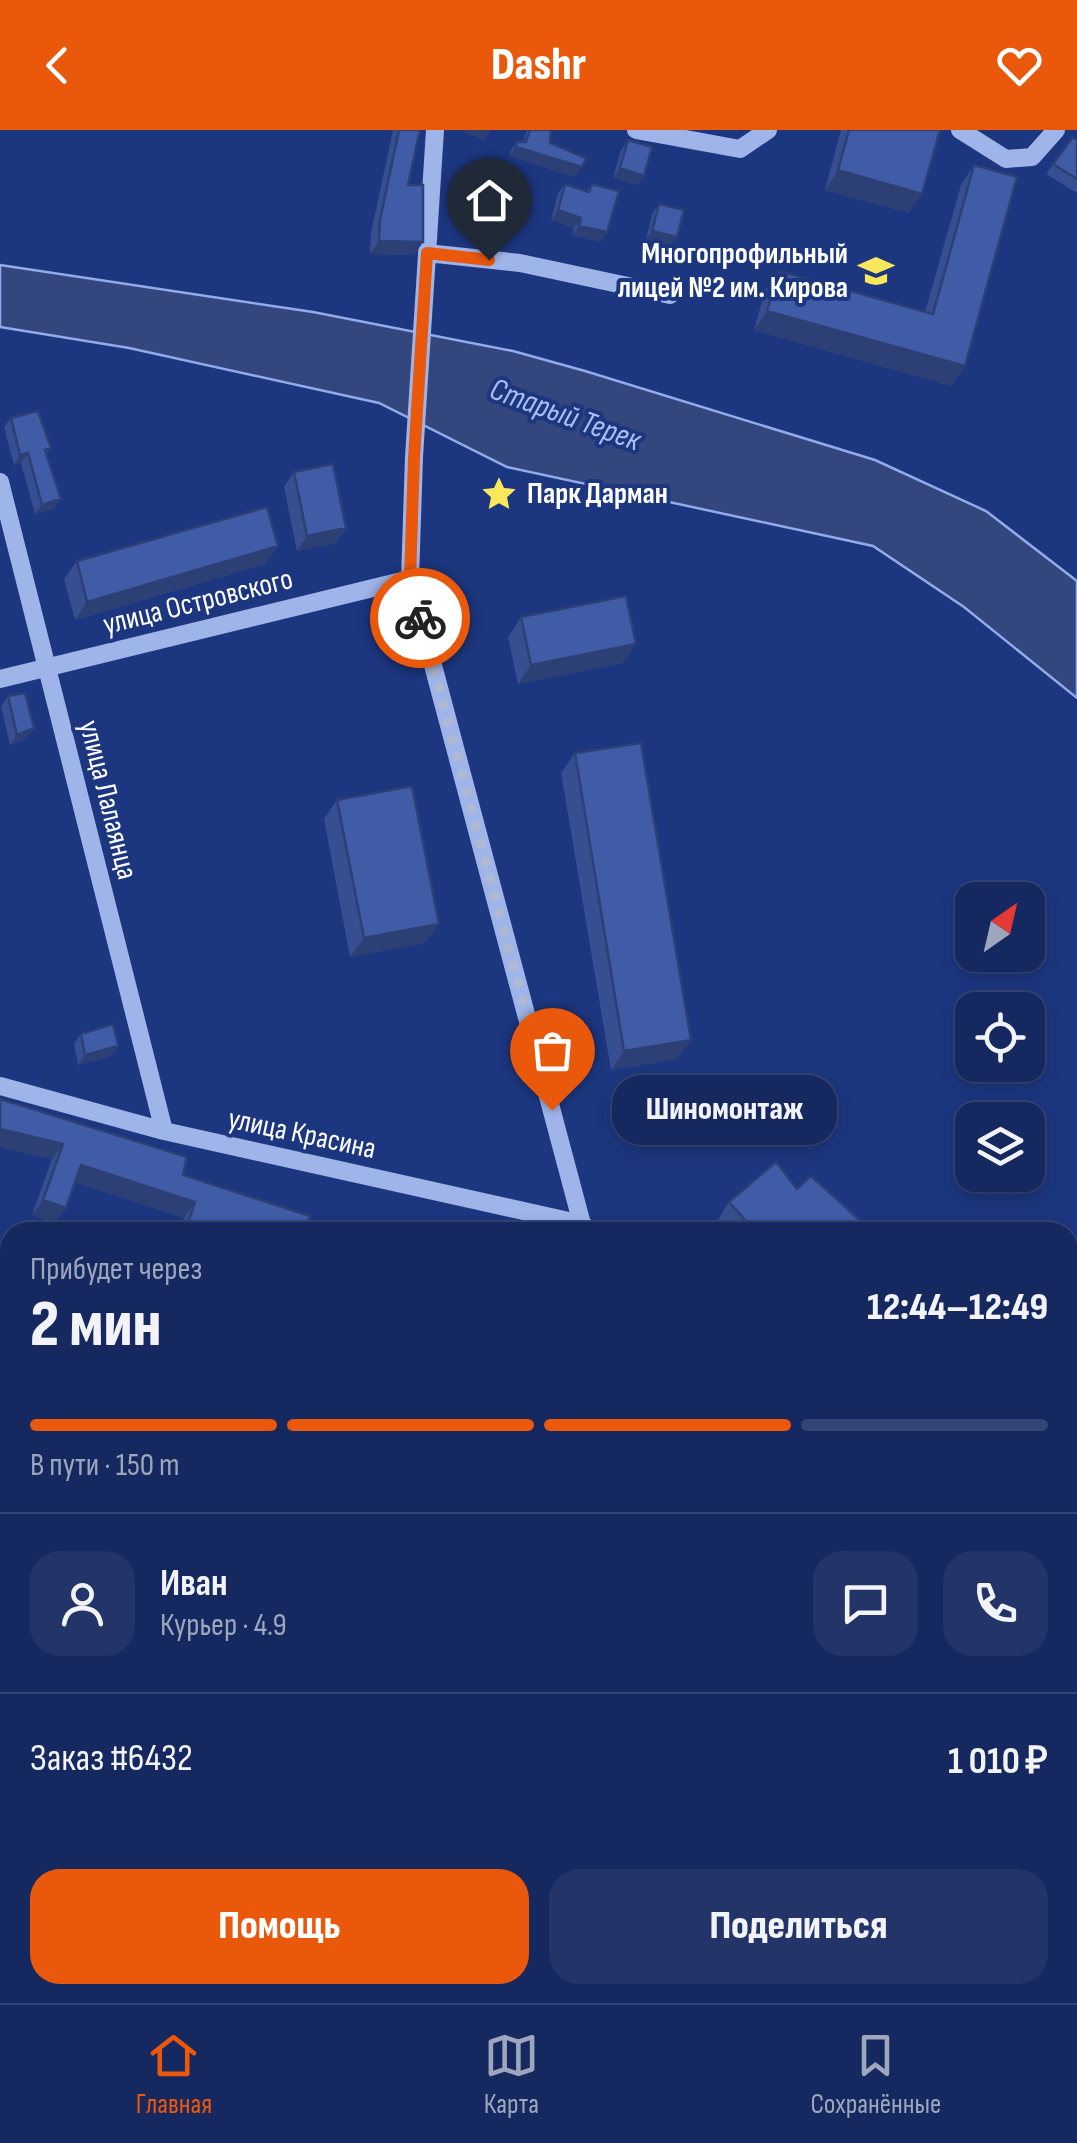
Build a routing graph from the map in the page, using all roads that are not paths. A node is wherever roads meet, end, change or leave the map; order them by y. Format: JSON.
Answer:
{"nodes":[{"id":1,"x":435,"y":130,"type":"edge"},
{"id":2,"x":636,"y":130,"type":"edge"},
{"id":3,"x":768,"y":130,"type":"edge"},
{"id":4,"x":960,"y":130,"type":"edge"},
{"id":5,"x":1056,"y":130,"type":"edge"},
{"id":6,"x":427,"y":253,"type":"junction"},
{"id":7,"x":670,"y":295,"type":"dead end"},
{"id":8,"x":0,"y":482,"type":"edge"},
{"id":9,"x":410,"y":579,"type":"junction"},
{"id":10,"x":45,"y":668,"type":"junction"},
{"id":11,"x":0,"y":680,"type":"edge"},
{"id":12,"x":0,"y":1086,"type":"edge"},
{"id":13,"x":164,"y":1132,"type":"junction"},
{"id":14,"x":548,"y":1222,"type":"edge"},
{"id":15,"x":580,"y":1222,"type":"edge"}],
"edges":[{"from":1,"to":6,"type":"street"},
{"from":2,"to":3,"type":"street"},
{"from":4,"to":5,"type":"street"},
{"from":6,"to":7,"type":"street"},
{"from":6,"to":9,"type":"street"},
{"from":8,"to":10,"type":"street","name":"улица Лалаянца"},
{"from":9,"to":10,"type":"street","name":"улица Островского"},
{"from":9,"to":15,"type":"street"},
{"from":10,"to":11,"type":"street","name":"улица Островского"},
{"from":10,"to":13,"type":"street","name":"улица Лалаянца"},
{"from":12,"to":13,"type":"street","name":"улица Красина"},
{"from":13,"to":14,"type":"street","name":"улица Красина"}]}
